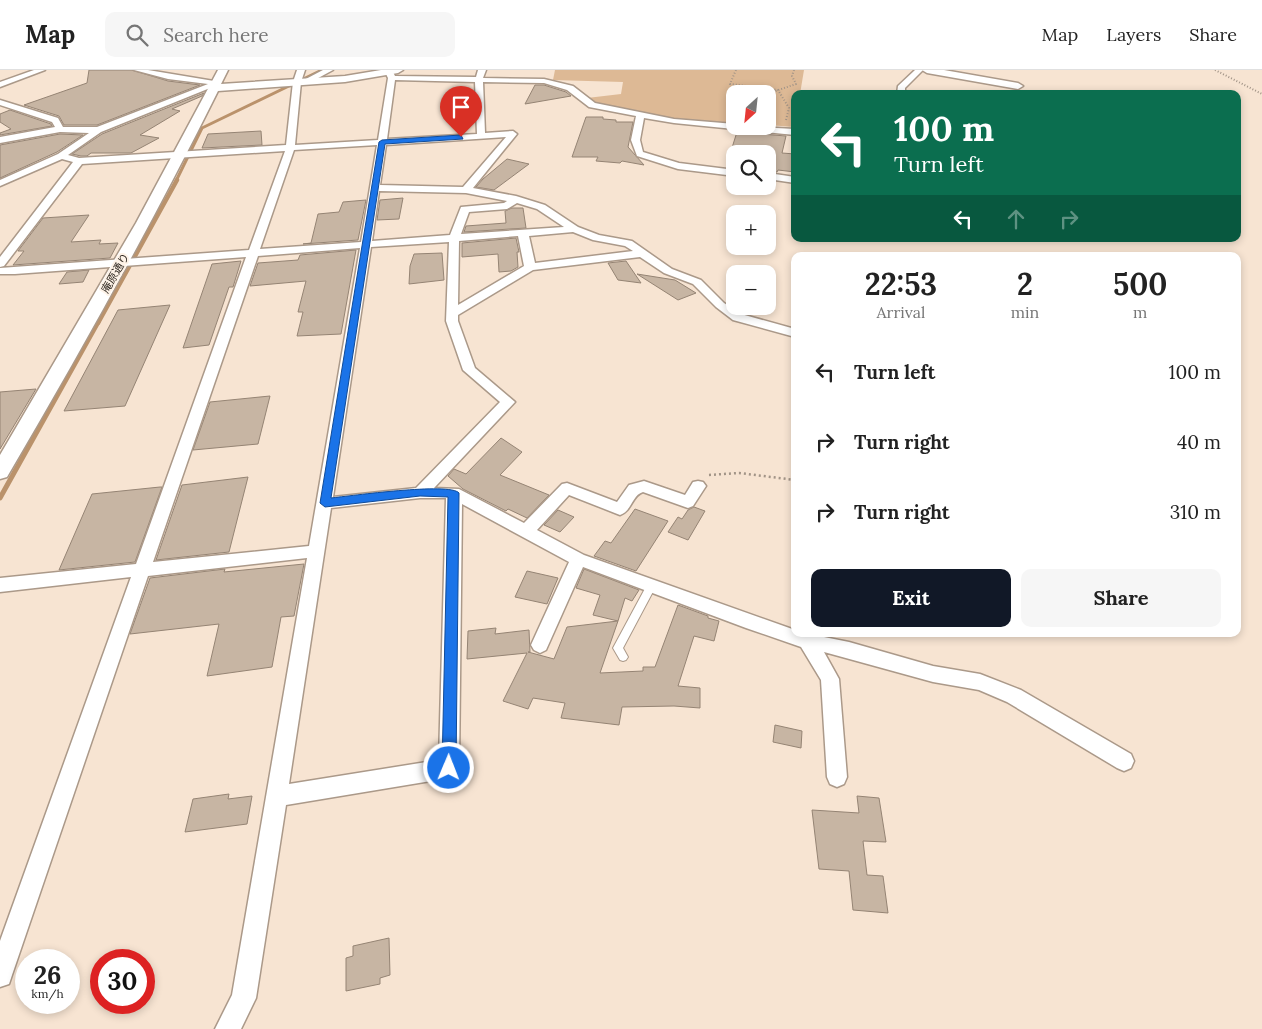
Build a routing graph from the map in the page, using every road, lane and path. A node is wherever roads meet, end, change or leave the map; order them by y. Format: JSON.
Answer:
{"nodes":[{"id":1,"x":41,"y":70,"type":"edge"},
{"id":2,"x":138,"y":70,"type":"edge"},
{"id":3,"x":329,"y":70,"type":"edge"},
{"id":4,"x":482,"y":70,"type":"edge"},
{"id":5,"x":547,"y":70,"type":"edge"},
{"id":6,"x":736,"y":70,"type":"edge"},
{"id":7,"x":794,"y":70,"type":"edge"},
{"id":8,"x":919,"y":70,"type":"edge"},
{"id":9,"x":927,"y":70,"type":"edge"},
{"id":10,"x":1215,"y":70,"type":"edge"},
{"id":11,"x":393,"y":73,"type":"edge"},
{"id":12,"x":301,"y":78,"type":"edge"},
{"id":13,"x":479,"y":79,"type":"junction"},
{"id":14,"x":217,"y":81,"type":"edge"},
{"id":15,"x":544,"y":81,"type":"junction"},
{"id":16,"x":0,"y":85,"type":"edge"},
{"id":17,"x":1018,"y":86,"type":"dead end"},
{"id":18,"x":778,"y":90,"type":"junction"},
{"id":19,"x":901,"y":90,"type":"edge"},
{"id":20,"x":1262,"y":94,"type":"edge"},
{"id":21,"x":0,"y":102,"type":"edge"},
{"id":22,"x":640,"y":115,"type":"junction"},
{"id":23,"x":784,"y":123,"type":"dead end"},
{"id":24,"x":60,"y":129,"type":"junction"},
{"id":25,"x":98,"y":130,"type":"junction"},
{"id":26,"x":791,"y":132,"type":"edge"},
{"id":27,"x":481,"y":136,"type":"junction"},
{"id":28,"x":0,"y":140,"type":"edge"},
{"id":29,"x":382,"y":142,"type":"junction"},
{"id":30,"x":290,"y":148,"type":"junction"},
{"id":31,"x":180,"y":154,"type":"junction"},
{"id":32,"x":61,"y":156,"type":"junction"},
{"id":33,"x":79,"y":161,"type":"junction"},
{"id":34,"x":726,"y":172,"type":"edge"},
{"id":35,"x":776,"y":177,"type":"edge"},
{"id":36,"x":791,"y":179,"type":"edge"},
{"id":37,"x":0,"y":184,"type":"edge"},
{"id":38,"x":376,"y":188,"type":"junction"},
{"id":39,"x":466,"y":190,"type":"junction"},
{"id":40,"x":516,"y":199,"type":"junction"},
{"id":41,"x":574,"y":229,"type":"junction"},
{"id":42,"x":523,"y":233,"type":"junction"},
{"id":43,"x":454,"y":239,"type":"junction"},
{"id":44,"x":366,"y":246,"type":"junction"},
{"id":45,"x":643,"y":253,"type":"junction"},
{"id":46,"x":253,"y":254,"type":"junction"},
{"id":47,"x":120,"y":263,"type":"junction"},
{"id":48,"x":0,"y":264,"type":"edge"},
{"id":49,"x":530,"y":267,"type":"junction"},
{"id":50,"x":0,"y":271,"type":"edge"},
{"id":51,"x":452,"y":314,"type":"junction"},
{"id":52,"x":791,"y":332,"type":"edge"},
{"id":53,"x":0,"y":472,"type":"edge"},
{"id":54,"x":791,"y":480,"type":"edge"},
{"id":55,"x":698,"y":486,"type":"joint"},
{"id":56,"x":420,"y":493,"type":"junction"},
{"id":57,"x":454,"y":493,"type":"junction"},
{"id":58,"x":325,"y":503,"type":"junction"},
{"id":59,"x":526,"y":532,"type":"junction"},
{"id":60,"x":317,"y":551,"type":"junction"},
{"id":61,"x":578,"y":558,"type":"junction"},
{"id":62,"x":142,"y":570,"type":"junction"},
{"id":63,"x":0,"y":585,"type":"edge"},
{"id":64,"x":651,"y":586,"type":"junction"},
{"id":65,"x":791,"y":635,"type":"edge"},
{"id":66,"x":796,"y":637,"type":"edge"},
{"id":67,"x":807,"y":641,"type":"junction"},
{"id":68,"x":540,"y":646,"type":"dead end"},
{"id":69,"x":623,"y":657,"type":"dead end"},
{"id":70,"x":1124,"y":761,"type":"dead end"},
{"id":71,"x":837,"y":777,"type":"dead end"},
{"id":72,"x":277,"y":796,"type":"junction"},
{"id":73,"x":0,"y":975,"type":"edge"},
{"id":74,"x":228,"y":1029,"type":"edge"}],
"edges":[{"from":1,"to":16,"type":"street"},
{"from":2,"to":14,"type":"street"},
{"from":3,"to":12,"type":"street"},
{"from":4,"to":13,"type":"street"},
{"from":5,"to":15,"type":"street"},
{"from":6,"to":18,"type":"path"},
{"from":7,"to":18,"type":"path"},
{"from":8,"to":19,"type":"street"},
{"from":9,"to":17,"type":"street"},
{"from":10,"to":20,"type":"path"},
{"from":11,"to":12,"type":"street"},
{"from":11,"to":13,"type":"street"},
{"from":11,"to":29,"type":"street"},
{"from":12,"to":14,"type":"street"},
{"from":12,"to":30,"type":"street"},
{"from":13,"to":15,"type":"street"},
{"from":13,"to":27,"type":"street"},
{"from":14,"to":25,"type":"street"},
{"from":14,"to":31,"type":"street","name":"庵原通り"},
{"from":15,"to":22,"type":"street"},
{"from":18,"to":23,"type":"path"},
{"from":21,"to":24,"type":"street"},
{"from":22,"to":26,"type":"street"},
{"from":22,"to":34,"type":"street"},
{"from":24,"to":25,"type":"street"},
{"from":24,"to":28,"type":"street"},
{"from":25,"to":32,"type":"street"},
{"from":27,"to":29,"type":"street"},
{"from":27,"to":39,"type":"street"},
{"from":29,"to":30,"type":"street"},
{"from":29,"to":38,"type":"street"},
{"from":30,"to":31,"type":"street"},
{"from":30,"to":46,"type":"street"},
{"from":31,"to":33,"type":"street"},
{"from":31,"to":47,"type":"street","name":"庵原通り"},
{"from":32,"to":33,"type":"street"},
{"from":32,"to":37,"type":"street"},
{"from":33,"to":48,"type":"street"},
{"from":35,"to":36,"type":"street"},
{"from":38,"to":39,"type":"street"},
{"from":38,"to":44,"type":"street"},
{"from":39,"to":40,"type":"street"},
{"from":40,"to":41,"type":"street"},
{"from":40,"to":43,"type":"street"},
{"from":41,"to":42,"type":"street"},
{"from":41,"to":45,"type":"street"},
{"from":42,"to":43,"type":"street"},
{"from":42,"to":49,"type":"street"},
{"from":43,"to":44,"type":"street"},
{"from":43,"to":51,"type":"street"},
{"from":44,"to":46,"type":"street"},
{"from":44,"to":58,"type":"street"},
{"from":45,"to":49,"type":"street"},
{"from":45,"to":52,"type":"street"},
{"from":46,"to":47,"type":"street"},
{"from":46,"to":62,"type":"street"},
{"from":47,"to":50,"type":"street"},
{"from":47,"to":53,"type":"street","name":"庵原通り"},
{"from":49,"to":51,"type":"street"},
{"from":51,"to":56,"type":"street"},
{"from":54,"to":55,"type":"path"},
{"from":55,"to":59,"type":"street"},
{"from":56,"to":57,"type":"street"},
{"from":56,"to":58,"type":"street"},
{"from":57,"to":59,"type":"street"},
{"from":57,"to":72,"type":"street"},
{"from":58,"to":60,"type":"street"},
{"from":59,"to":61,"type":"street"},
{"from":60,"to":62,"type":"street"},
{"from":60,"to":72,"type":"street"},
{"from":61,"to":64,"type":"street"},
{"from":61,"to":68,"type":"street"},
{"from":62,"to":63,"type":"street"},
{"from":62,"to":73,"type":"street"},
{"from":64,"to":65,"type":"street"},
{"from":64,"to":69,"type":"lane"},
{"from":66,"to":67,"type":"street"},
{"from":67,"to":70,"type":"street"},
{"from":67,"to":71,"type":"street"},
{"from":72,"to":74,"type":"street"}]}
